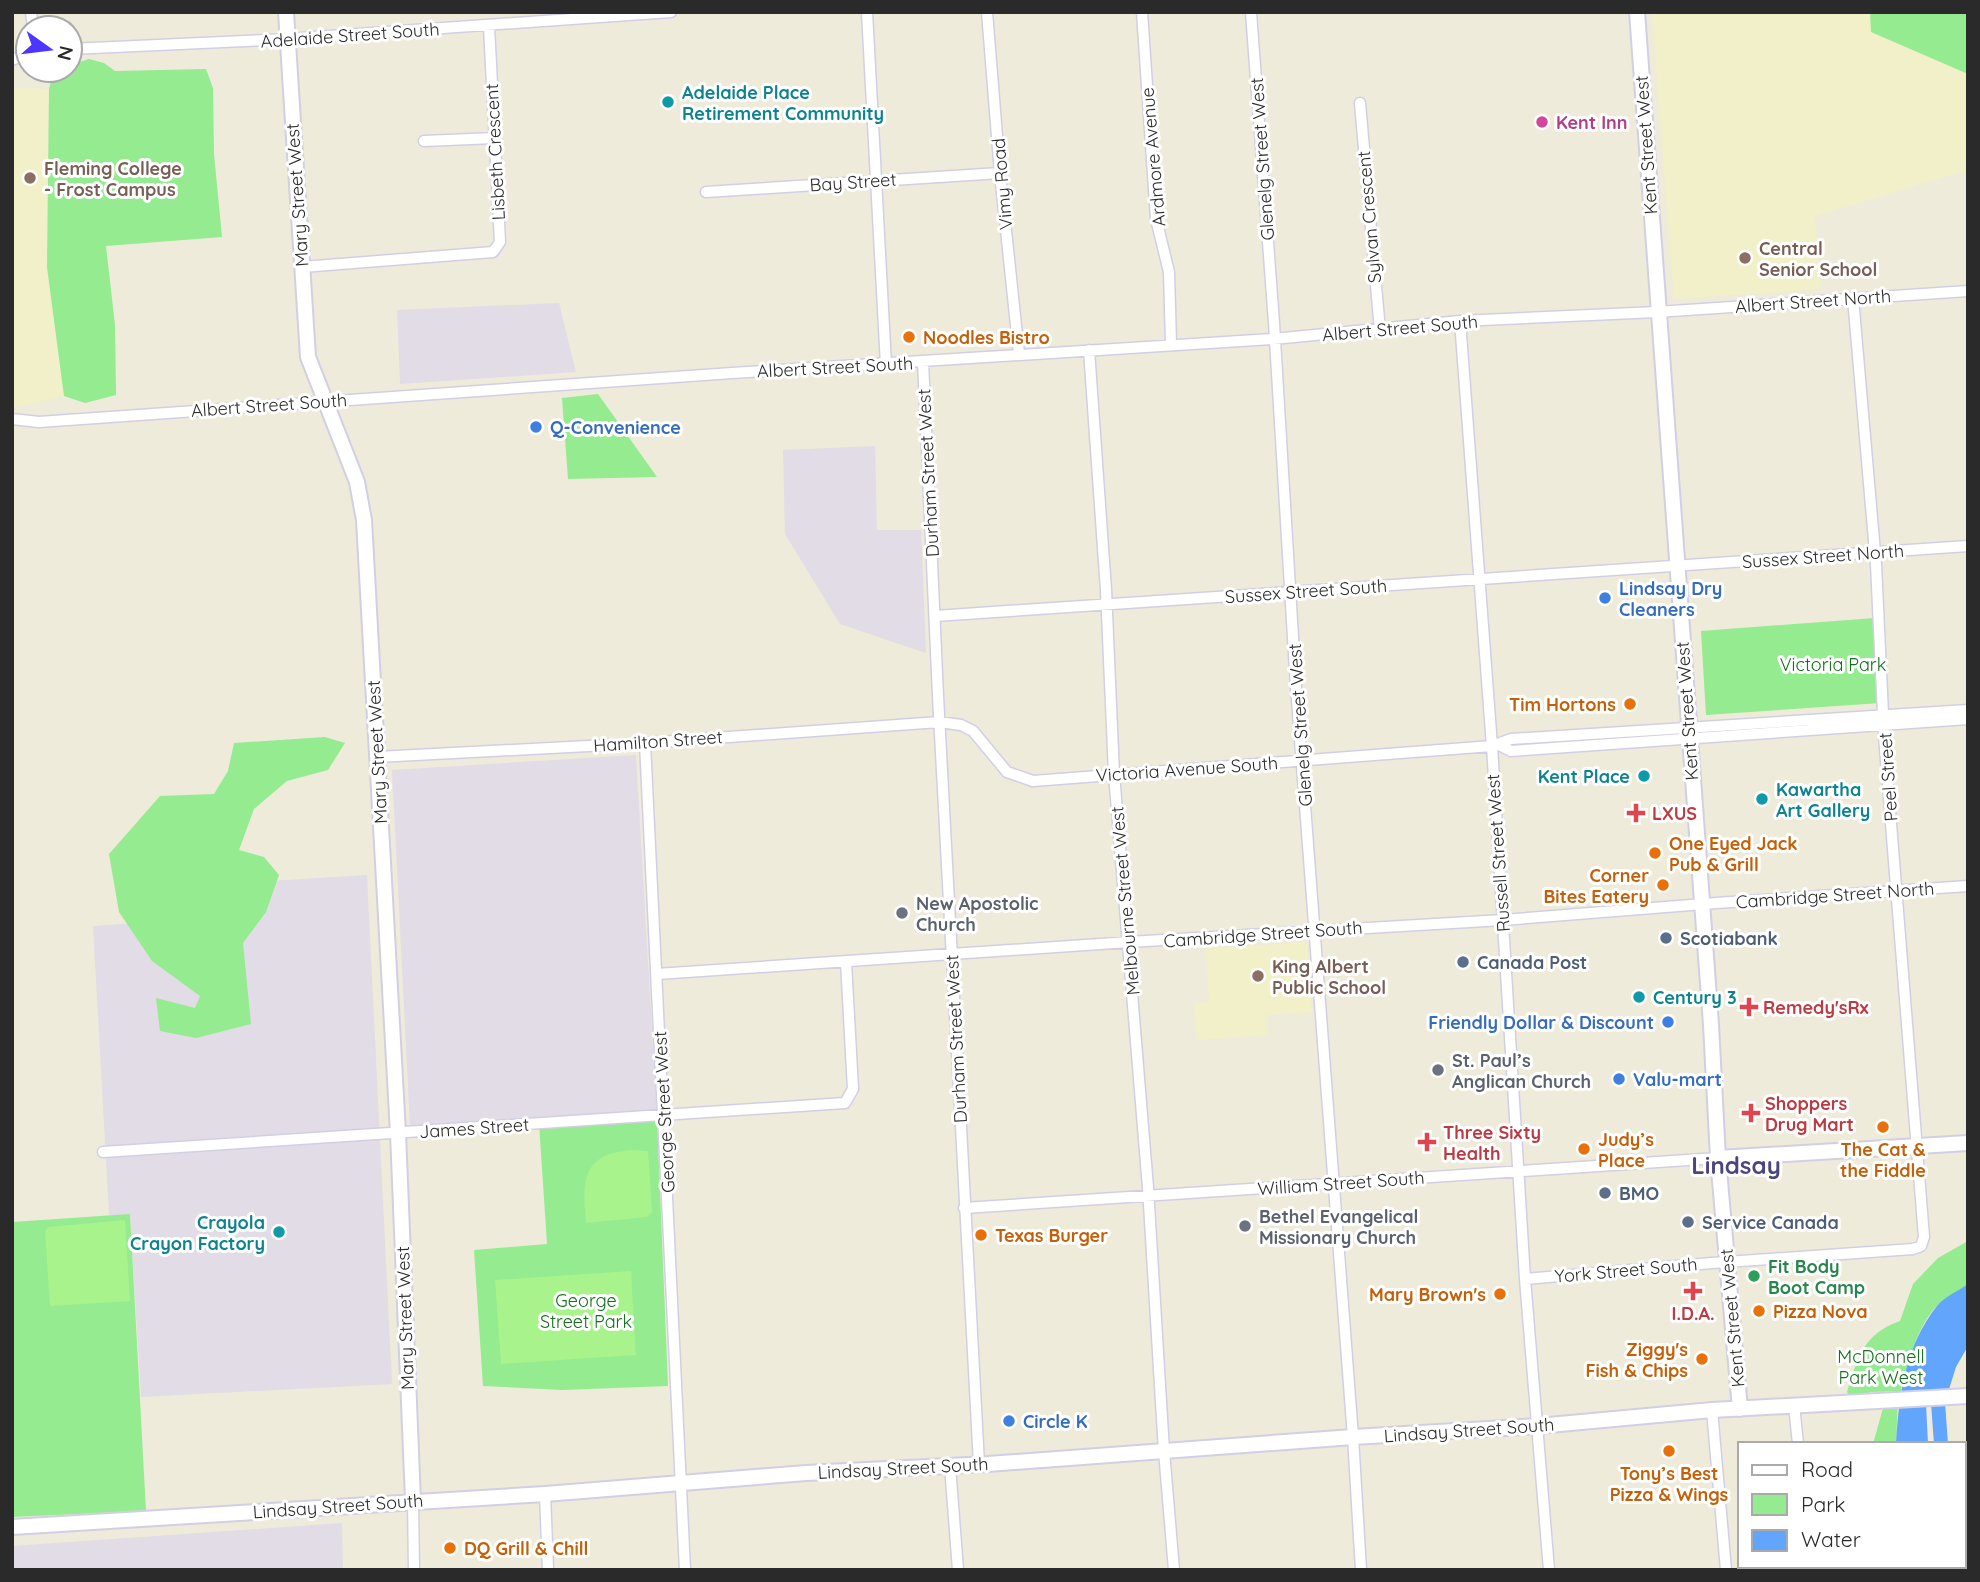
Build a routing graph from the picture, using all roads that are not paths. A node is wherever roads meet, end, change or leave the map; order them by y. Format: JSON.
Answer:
{"nodes":[{"id":1,"x":286,"y":12,"type":"edge"},
{"id":2,"x":671,"y":12,"type":"edge"},
{"id":3,"x":867,"y":12,"type":"edge"},
{"id":4,"x":987,"y":12,"type":"edge"},
{"id":5,"x":1142,"y":12,"type":"edge"},
{"id":6,"x":1251,"y":12,"type":"edge"},
{"id":7,"x":1637,"y":12,"type":"edge"},
{"id":8,"x":557,"y":16,"type":"edge"},
{"id":9,"x":489,"y":26,"type":"junction"},
{"id":10,"x":286,"y":39,"type":"junction"},
{"id":11,"x":84,"y":48,"type":"edge"},
{"id":12,"x":1360,"y":103,"type":"dead end"},
{"id":13,"x":494,"y":138,"type":"junction"},
{"id":14,"x":424,"y":141,"type":"dead end"},
{"id":15,"x":1000,"y":173,"type":"junction"},
{"id":16,"x":876,"y":181,"type":"junction"},
{"id":17,"x":706,"y":192,"type":"dead end"},
{"id":18,"x":302,"y":267,"type":"junction"},
{"id":19,"x":1968,"y":291,"type":"edge"},
{"id":20,"x":1853,"y":298,"type":"junction"},
{"id":21,"x":1657,"y":312,"type":"junction"},
{"id":22,"x":1460,"y":321,"type":"junction"},
{"id":23,"x":1380,"y":331,"type":"junction"},
{"id":24,"x":1273,"y":339,"type":"junction"},
{"id":25,"x":1171,"y":344,"type":"junction"},
{"id":26,"x":1088,"y":351,"type":"junction"},
{"id":27,"x":1019,"y":354,"type":"junction"},
{"id":28,"x":923,"y":362,"type":"junction"},
{"id":29,"x":886,"y":365,"type":"junction"},
{"id":30,"x":323,"y":401,"type":"junction"},
{"id":31,"x":14,"y":420,"type":"edge"},
{"id":32,"x":1968,"y":546,"type":"edge"},
{"id":33,"x":1874,"y":552,"type":"junction"},
{"id":34,"x":1677,"y":567,"type":"junction"},
{"id":35,"x":1479,"y":579,"type":"junction"},
{"id":36,"x":1292,"y":592,"type":"junction"},
{"id":37,"x":1106,"y":605,"type":"junction"},
{"id":38,"x":935,"y":616,"type":"junction"},
{"id":39,"x":1967,"y":715,"type":"edge"},
{"id":40,"x":1884,"y":720,"type":"junction"},
{"id":41,"x":939,"y":722,"type":"junction"},
{"id":42,"x":1688,"y":732,"type":"junction"},
{"id":43,"x":645,"y":743,"type":"junction"},
{"id":44,"x":1495,"y":746,"type":"junction"},
{"id":45,"x":377,"y":758,"type":"junction"},
{"id":46,"x":1303,"y":761,"type":"junction"},
{"id":47,"x":1114,"y":774,"type":"junction"},
{"id":48,"x":1968,"y":886,"type":"edge"},
{"id":49,"x":1896,"y":891,"type":"junction"},
{"id":50,"x":1702,"y":904,"type":"junction"},
{"id":51,"x":1503,"y":920,"type":"junction"},
{"id":52,"x":1314,"y":931,"type":"junction"},
{"id":53,"x":1129,"y":942,"type":"junction"},
{"id":54,"x":953,"y":954,"type":"junction"},
{"id":55,"x":846,"y":962,"type":"junction"},
{"id":56,"x":657,"y":974,"type":"junction"},
{"id":57,"x":665,"y":1116,"type":"junction"},
{"id":58,"x":398,"y":1133,"type":"junction"},
{"id":59,"x":1968,"y":1143,"type":"edge"},
{"id":60,"x":1916,"y":1146,"type":"junction"},
{"id":61,"x":103,"y":1152,"type":"dead end"},
{"id":62,"x":1718,"y":1158,"type":"junction"},
{"id":63,"x":1519,"y":1172,"type":"junction"},
{"id":64,"x":1334,"y":1183,"type":"junction"},
{"id":65,"x":1149,"y":1197,"type":"junction"},
{"id":66,"x":964,"y":1208,"type":"junction"},
{"id":67,"x":1913,"y":1249,"type":"joint"},
{"id":68,"x":1727,"y":1262,"type":"junction"},
{"id":69,"x":1525,"y":1279,"type":"junction"},
{"id":70,"x":1966,"y":1396,"type":"edge"},
{"id":71,"x":1794,"y":1405,"type":"junction"},
{"id":72,"x":1740,"y":1409,"type":"junction"},
{"id":73,"x":1712,"y":1410,"type":"junction"},
{"id":74,"x":1538,"y":1426,"type":"junction"},
{"id":75,"x":1353,"y":1437,"type":"junction"},
{"id":76,"x":1798,"y":1442,"type":"edge"},
{"id":77,"x":1164,"y":1451,"type":"junction"},
{"id":78,"x":979,"y":1464,"type":"junction"},
{"id":79,"x":950,"y":1466,"type":"junction"},
{"id":80,"x":682,"y":1482,"type":"junction"},
{"id":81,"x":545,"y":1494,"type":"junction"},
{"id":82,"x":413,"y":1501,"type":"junction"},
{"id":83,"x":12,"y":1527,"type":"edge"},
{"id":84,"x":414,"y":1570,"type":"edge"},
{"id":85,"x":548,"y":1570,"type":"edge"},
{"id":86,"x":685,"y":1570,"type":"edge"},
{"id":87,"x":958,"y":1570,"type":"edge"},
{"id":88,"x":1174,"y":1570,"type":"edge"},
{"id":89,"x":1361,"y":1570,"type":"edge"},
{"id":90,"x":1549,"y":1570,"type":"edge"},
{"id":91,"x":1726,"y":1570,"type":"edge"}],
"edges":[{"from":1,"to":10,"type":"main road","name":"Mary Street West"},
{"from":2,"to":8,"type":"street","name":"Adelaide Street South"},
{"from":3,"to":16,"type":"street"},
{"from":4,"to":15,"type":"street","name":"Vimy Road"},
{"from":5,"to":25,"type":"street","name":"Ardmore Avenue"},
{"from":6,"to":24,"type":"street","name":"Glenelg Street West"},
{"from":7,"to":21,"type":"main road","name":"Kent Street West"},
{"from":8,"to":9,"type":"street","name":"Adelaide Street South"},
{"from":9,"to":10,"type":"street","name":"Adelaide Street South"},
{"from":9,"to":13,"type":"street","name":"Lisbeth Crescent"},
{"from":10,"to":11,"type":"street","name":"Adelaide Street South"},
{"from":10,"to":18,"type":"main road","name":"Mary Street West"},
{"from":12,"to":23,"type":"street","name":"Sylvan Crescent"},
{"from":13,"to":14,"type":"street"},
{"from":13,"to":18,"type":"street","name":"Lisbeth Crescent"},
{"from":15,"to":16,"type":"street","name":"Bay Street"},
{"from":15,"to":27,"type":"street","name":"Vimy Road"},
{"from":16,"to":17,"type":"street","name":"Bay Street"},
{"from":16,"to":29,"type":"street"},
{"from":18,"to":30,"type":"main road","name":"Mary Street West"},
{"from":19,"to":20,"type":"street","name":"Albert Street North"},
{"from":20,"to":21,"type":"street","name":"Albert Street North"},
{"from":20,"to":33,"type":"street","name":"Peel Street"},
{"from":21,"to":22,"type":"street","name":"Albert Street South"},
{"from":21,"to":34,"type":"main road","name":"Kent Street West"},
{"from":22,"to":23,"type":"street","name":"Albert Street South"},
{"from":22,"to":35,"type":"street","name":"Russell Street West"},
{"from":23,"to":24,"type":"street","name":"Albert Street South"},
{"from":24,"to":25,"type":"street","name":"Albert Street South"},
{"from":24,"to":36,"type":"street","name":"Glenelg Street West"},
{"from":25,"to":26,"type":"street","name":"Albert Street South"},
{"from":26,"to":27,"type":"street","name":"Albert Street South"},
{"from":26,"to":37,"type":"street","name":"Melbourne Street West"},
{"from":27,"to":28,"type":"street","name":"Albert Street South"},
{"from":28,"to":29,"type":"street","name":"Albert Street South"},
{"from":28,"to":38,"type":"street","name":"Durham Street West"},
{"from":29,"to":30,"type":"street","name":"Albert Street South"},
{"from":30,"to":31,"type":"street","name":"Albert Street South"},
{"from":30,"to":45,"type":"main road","name":"Mary Street West"},
{"from":32,"to":33,"type":"street","name":"Sussex Street North"},
{"from":33,"to":34,"type":"street","name":"Sussex Street North"},
{"from":33,"to":40,"type":"street","name":"Peel Street"},
{"from":34,"to":35,"type":"street","name":"Sussex Street South"},
{"from":34,"to":42,"type":"main road","name":"Kent Street West"},
{"from":35,"to":36,"type":"street","name":"Sussex Street South"},
{"from":35,"to":44,"type":"street","name":"Russell Street West"},
{"from":36,"to":37,"type":"street","name":"Sussex Street South"},
{"from":36,"to":46,"type":"street","name":"Glenelg Street West"},
{"from":37,"to":38,"type":"street","name":"Sussex Street South"},
{"from":37,"to":47,"type":"street","name":"Melbourne Street West"},
{"from":38,"to":41,"type":"street","name":"Durham Street West"},
{"from":39,"to":40,"type":"street","name":"Victoria Avenue South"},
{"from":40,"to":42,"type":"street","name":"Victoria Avenue South"},
{"from":40,"to":49,"type":"street","name":"Peel Street"},
{"from":41,"to":43,"type":"street","name":"Hamilton Street"},
{"from":41,"to":47,"type":"street","name":"Victoria Avenue South"},
{"from":41,"to":54,"type":"street","name":"Durham Street West"},
{"from":42,"to":44,"type":"street","name":"Victoria Avenue South"},
{"from":42,"to":50,"type":"main road","name":"Kent Street West"},
{"from":43,"to":45,"type":"street","name":"Hamilton Street"},
{"from":43,"to":56,"type":"street","name":"George Street West"},
{"from":44,"to":46,"type":"street","name":"Victoria Avenue South"},
{"from":44,"to":51,"type":"street","name":"Russell Street West"},
{"from":45,"to":58,"type":"main road","name":"Mary Street West"},
{"from":46,"to":47,"type":"street","name":"Victoria Avenue South"},
{"from":46,"to":52,"type":"street","name":"Glenelg Street West"},
{"from":47,"to":53,"type":"street","name":"Melbourne Street West"},
{"from":48,"to":49,"type":"street","name":"Cambridge Street North"},
{"from":49,"to":50,"type":"street","name":"Cambridge Street North"},
{"from":49,"to":60,"type":"street","name":"Peel Street"},
{"from":50,"to":51,"type":"street","name":"Cambridge Street South"},
{"from":50,"to":62,"type":"main road","name":"Kent Street West"},
{"from":51,"to":52,"type":"street","name":"Cambridge Street South"},
{"from":51,"to":63,"type":"street","name":"Russell Street West"},
{"from":52,"to":53,"type":"street","name":"Cambridge Street South"},
{"from":52,"to":64,"type":"street","name":"Glenelg Street West"},
{"from":53,"to":54,"type":"street","name":"Cambridge Street South"},
{"from":53,"to":65,"type":"street","name":"Melbourne Street West"},
{"from":54,"to":55,"type":"street","name":"Cambridge Street South"},
{"from":54,"to":66,"type":"street","name":"Durham Street West"},
{"from":55,"to":56,"type":"street","name":"Cambridge Street South"},
{"from":55,"to":57,"type":"street","name":"James Street"},
{"from":56,"to":57,"type":"street","name":"George Street West"},
{"from":57,"to":58,"type":"street","name":"James Street"},
{"from":57,"to":80,"type":"street","name":"George Street West"},
{"from":58,"to":61,"type":"street","name":"James Street"},
{"from":58,"to":82,"type":"main road","name":"Mary Street West"},
{"from":59,"to":60,"type":"main road"},
{"from":60,"to":62,"type":"main road"},
{"from":60,"to":67,"type":"street","name":"Peel Street"},
{"from":62,"to":63,"type":"street","name":"William Street South"},
{"from":62,"to":68,"type":"main road","name":"Kent Street West"},
{"from":63,"to":64,"type":"street","name":"William Street South"},
{"from":63,"to":69,"type":"street","name":"Russell Street West"},
{"from":64,"to":65,"type":"street","name":"William Street South"},
{"from":64,"to":75,"type":"street","name":"Glenelg Street West"},
{"from":65,"to":66,"type":"street","name":"William Street South"},
{"from":65,"to":77,"type":"street","name":"Melbourne Street West"},
{"from":66,"to":78,"type":"street","name":"Durham Street West"},
{"from":67,"to":68,"type":"street","name":"York Street South"},
{"from":68,"to":69,"type":"street","name":"York Street South"},
{"from":68,"to":72,"type":"main road","name":"Kent Street West"},
{"from":69,"to":74,"type":"street","name":"Russell Street West"},
{"from":70,"to":71,"type":"main road","name":"Lindsay Street South"},
{"from":71,"to":72,"type":"main road","name":"Lindsay Street South"},
{"from":71,"to":76,"type":"street"},
{"from":72,"to":73,"type":"main road","name":"Lindsay Street South"},
{"from":73,"to":74,"type":"main road","name":"Lindsay Street South"},
{"from":73,"to":91,"type":"street"},
{"from":74,"to":75,"type":"main road","name":"Lindsay Street South"},
{"from":74,"to":90,"type":"street","name":"Russell Street West"},
{"from":75,"to":77,"type":"main road","name":"Lindsay Street South"},
{"from":75,"to":89,"type":"street","name":"Glenelg Street West"},
{"from":77,"to":78,"type":"main road","name":"Lindsay Street South"},
{"from":77,"to":88,"type":"street","name":"Melbourne Street West"},
{"from":78,"to":79,"type":"main road","name":"Lindsay Street South"},
{"from":79,"to":80,"type":"main road","name":"Lindsay Street South"},
{"from":79,"to":87,"type":"street"},
{"from":80,"to":81,"type":"main road","name":"Lindsay Street South"},
{"from":80,"to":86,"type":"street","name":"George Street West"},
{"from":81,"to":82,"type":"main road","name":"Lindsay Street South"},
{"from":81,"to":85,"type":"street"},
{"from":82,"to":83,"type":"main road","name":"Lindsay Street South"},
{"from":82,"to":84,"type":"street"}]}
